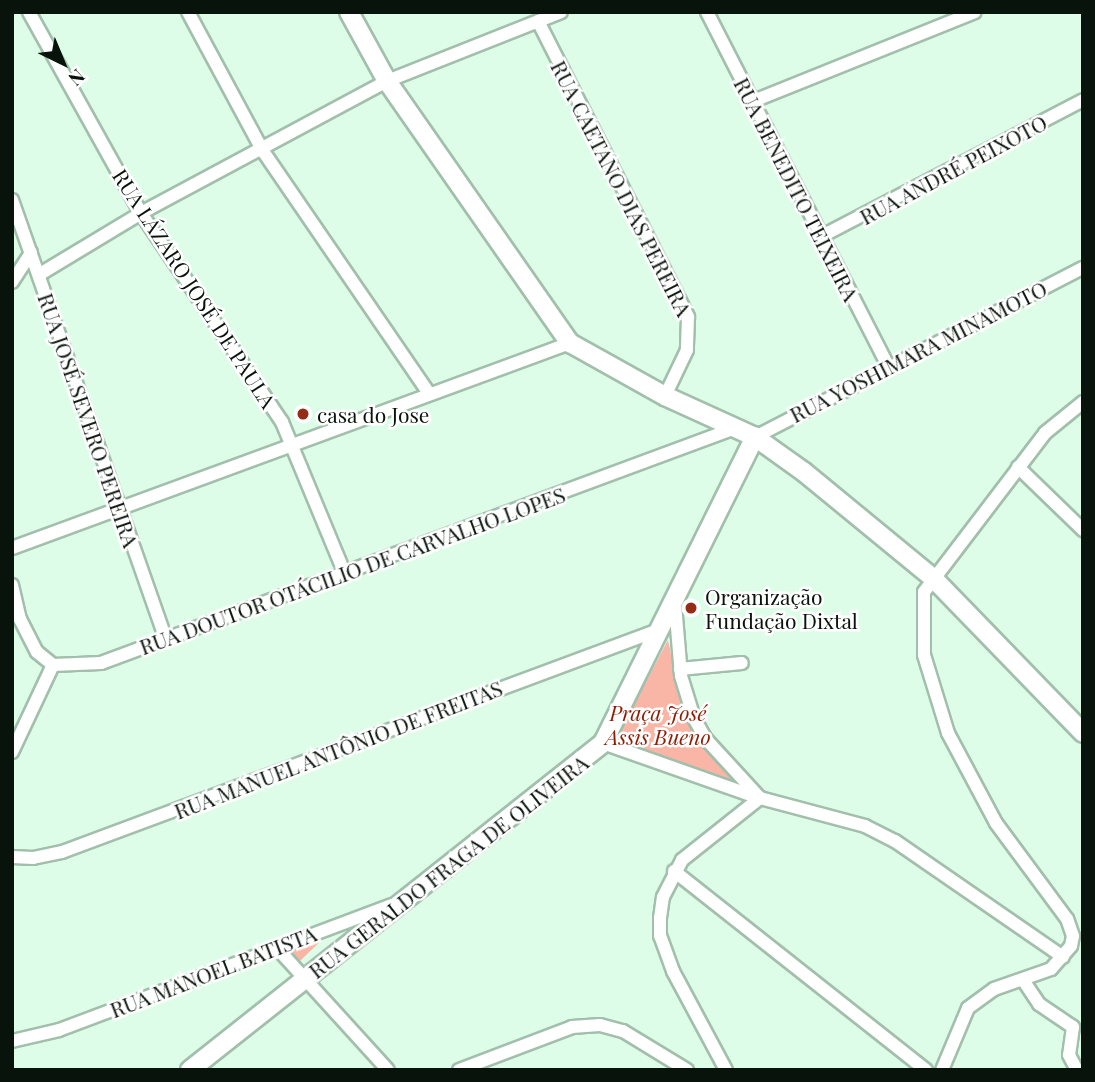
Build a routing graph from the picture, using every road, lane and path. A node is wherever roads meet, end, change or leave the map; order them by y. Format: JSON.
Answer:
{"nodes":[{"id":1,"x":29,"y":12,"type":"edge"},
{"id":2,"x":188,"y":12,"type":"edge"},
{"id":3,"x":349,"y":12,"type":"edge"},
{"id":4,"x":561,"y":12,"type":"edge"},
{"id":5,"x":707,"y":12,"type":"edge"},
{"id":6,"x":975,"y":12,"type":"edge"},
{"id":7,"x":538,"y":21,"type":"junction"},
{"id":8,"x":387,"y":81,"type":"junction"},
{"id":9,"x":1083,"y":100,"type":"edge"},
{"id":10,"x":751,"y":102,"type":"junction"},
{"id":11,"x":263,"y":151,"type":"junction"},
{"id":12,"x":12,"y":200,"type":"edge"},
{"id":13,"x":141,"y":213,"type":"junction"},
{"id":14,"x":822,"y":236,"type":"junction"},
{"id":15,"x":31,"y":253,"type":"junction"},
{"id":16,"x":1083,"y":268,"type":"edge"},
{"id":17,"x":40,"y":274,"type":"junction"},
{"id":18,"x":12,"y":282,"type":"edge"},
{"id":19,"x":570,"y":343,"type":"junction"},
{"id":20,"x":888,"y":365,"type":"junction"},
{"id":21,"x":429,"y":393,"type":"junction"},
{"id":22,"x":665,"y":396,"type":"junction"},
{"id":23,"x":1083,"y":402,"type":"edge"},
{"id":24,"x":735,"y":428,"type":"junction"},
{"id":25,"x":755,"y":437,"type":"junction"},
{"id":26,"x":295,"y":445,"type":"junction"},
{"id":27,"x":1018,"y":467,"type":"junction"},
{"id":28,"x":118,"y":509,"type":"junction"},
{"id":29,"x":1083,"y":530,"type":"edge"},
{"id":30,"x":12,"y":548,"type":"edge"},
{"id":31,"x":344,"y":572,"type":"junction"},
{"id":32,"x":932,"y":577,"type":"junction"},
{"id":33,"x":12,"y":585,"type":"edge"},
{"id":34,"x":674,"y":604,"type":"junction"},
{"id":35,"x":661,"y":629,"type":"junction"},
{"id":36,"x":166,"y":640,"type":"junction"},
{"id":37,"x":742,"y":663,"type":"dead end"},
{"id":38,"x":53,"y":665,"type":"junction"},
{"id":39,"x":680,"y":669,"type":"junction"},
{"id":40,"x":1083,"y":733,"type":"edge"},
{"id":41,"x":603,"y":743,"type":"junction"},
{"id":42,"x":12,"y":752,"type":"edge"},
{"id":43,"x":760,"y":798,"type":"junction"},
{"id":44,"x":12,"y":857,"type":"edge"},
{"id":45,"x":674,"y":871,"type":"junction"},
{"id":46,"x":412,"y":898,"type":"junction"},
{"id":47,"x":276,"y":947,"type":"junction"},
{"id":48,"x":1063,"y":957,"type":"junction"},
{"id":49,"x":305,"y":977,"type":"junction"},
{"id":50,"x":1023,"y":980,"type":"junction"},
{"id":51,"x":12,"y":1041,"type":"edge"},
{"id":52,"x":190,"y":1070,"type":"edge"},
{"id":53,"x":388,"y":1070,"type":"edge"},
{"id":54,"x":459,"y":1070,"type":"edge"},
{"id":55,"x":687,"y":1070,"type":"edge"},
{"id":56,"x":726,"y":1070,"type":"edge"},
{"id":57,"x":926,"y":1070,"type":"edge"},
{"id":58,"x":942,"y":1070,"type":"edge"},
{"id":59,"x":1077,"y":1070,"type":"edge"}],
"edges":[{"from":1,"to":13,"type":"street","name":"RUA LÁZARO JOSÉ DE PAULA"},
{"from":2,"to":11,"type":"street"},
{"from":3,"to":8,"type":"main road"},
{"from":4,"to":7,"type":"street"},
{"from":5,"to":10,"type":"street","name":"RUA BENEDITO TEIXEIRA"},
{"from":6,"to":10,"type":"street"},
{"from":7,"to":8,"type":"street"},
{"from":7,"to":22,"type":"street","name":"RUA CAETANO DIAS PEREIRA"},
{"from":8,"to":11,"type":"street"},
{"from":8,"to":19,"type":"main road"},
{"from":9,"to":14,"type":"street","name":"RUA ANDRÉ PEIXOTO"},
{"from":10,"to":14,"type":"street","name":"RUA BENEDITO TEIXEIRA"},
{"from":11,"to":13,"type":"street"},
{"from":11,"to":21,"type":"street"},
{"from":12,"to":15,"type":"street","name":"RUA JOSÉ SEVERO PEREIRA"},
{"from":13,"to":17,"type":"street"},
{"from":13,"to":26,"type":"street","name":"RUA LÁZARO JOSÉ DE PAULA"},
{"from":14,"to":20,"type":"street","name":"RUA BENEDITO TEIXEIRA"},
{"from":15,"to":17,"type":"street","name":"RUA JOSÉ SEVERO PEREIRA"},
{"from":15,"to":18,"type":"street"},
{"from":16,"to":20,"type":"street","name":"RUA YOSHIMARA MINAMOTO"},
{"from":17,"to":28,"type":"street","name":"RUA JOSÉ SEVERO PEREIRA"},
{"from":19,"to":21,"type":"street"},
{"from":19,"to":22,"type":"main road"},
{"from":20,"to":25,"type":"street","name":"RUA YOSHIMARA MINAMOTO"},
{"from":21,"to":26,"type":"street"},
{"from":22,"to":24,"type":"main road"},
{"from":23,"to":27,"type":"street"},
{"from":24,"to":25,"type":"main road"},
{"from":24,"to":31,"type":"street","name":"RUA DOUTOR OTÁCILIO DE CARVALHO LOPES"},
{"from":25,"to":32,"type":"main road"},
{"from":25,"to":34,"type":"main road","name":"RUA GERALDO FRAGA DE OLIVEIRA"},
{"from":26,"to":28,"type":"street"},
{"from":26,"to":31,"type":"street","name":"RUA LÁZARO JOSÉ DE PAULA"},
{"from":27,"to":29,"type":"street"},
{"from":27,"to":32,"type":"street"},
{"from":28,"to":30,"type":"street"},
{"from":28,"to":36,"type":"street","name":"RUA JOSÉ SEVERO PEREIRA"},
{"from":31,"to":36,"type":"street","name":"RUA DOUTOR OTÁCILIO DE CARVALHO LOPES"},
{"from":32,"to":40,"type":"main road"},
{"from":32,"to":48,"type":"street"},
{"from":33,"to":38,"type":"street"},
{"from":34,"to":35,"type":"main road","name":"RUA GERALDO FRAGA DE OLIVEIRA"},
{"from":34,"to":39,"type":"street"},
{"from":35,"to":41,"type":"main road","name":"RUA GERALDO FRAGA DE OLIVEIRA"},
{"from":35,"to":44,"type":"street","name":"RUA MANUEL ANTÔNIO DE FREITAS"},
{"from":36,"to":38,"type":"street","name":"RUA DOUTOR OTÁCILIO DE CARVALHO LOPES"},
{"from":37,"to":39,"type":"street"},
{"from":38,"to":42,"type":"street"},
{"from":39,"to":43,"type":"street"},
{"from":41,"to":43,"type":"street"},
{"from":41,"to":46,"type":"main road","name":"RUA GERALDO FRAGA DE OLIVEIRA"},
{"from":43,"to":45,"type":"street"},
{"from":43,"to":48,"type":"street"},
{"from":45,"to":56,"type":"street"},
{"from":45,"to":57,"type":"street"},
{"from":46,"to":47,"type":"street","name":"RUA MANOEL BATISTA"},
{"from":46,"to":49,"type":"main road","name":"RUA GERALDO FRAGA DE OLIVEIRA"},
{"from":47,"to":49,"type":"street"},
{"from":47,"to":51,"type":"street","name":"RUA MANOEL BATISTA"},
{"from":48,"to":50,"type":"street"},
{"from":49,"to":52,"type":"main road","name":"RUA GERALDO FRAGA DE OLIVEIRA"},
{"from":49,"to":53,"type":"street"},
{"from":50,"to":58,"type":"street"},
{"from":50,"to":59,"type":"street"},
{"from":54,"to":55,"type":"street"}]}
